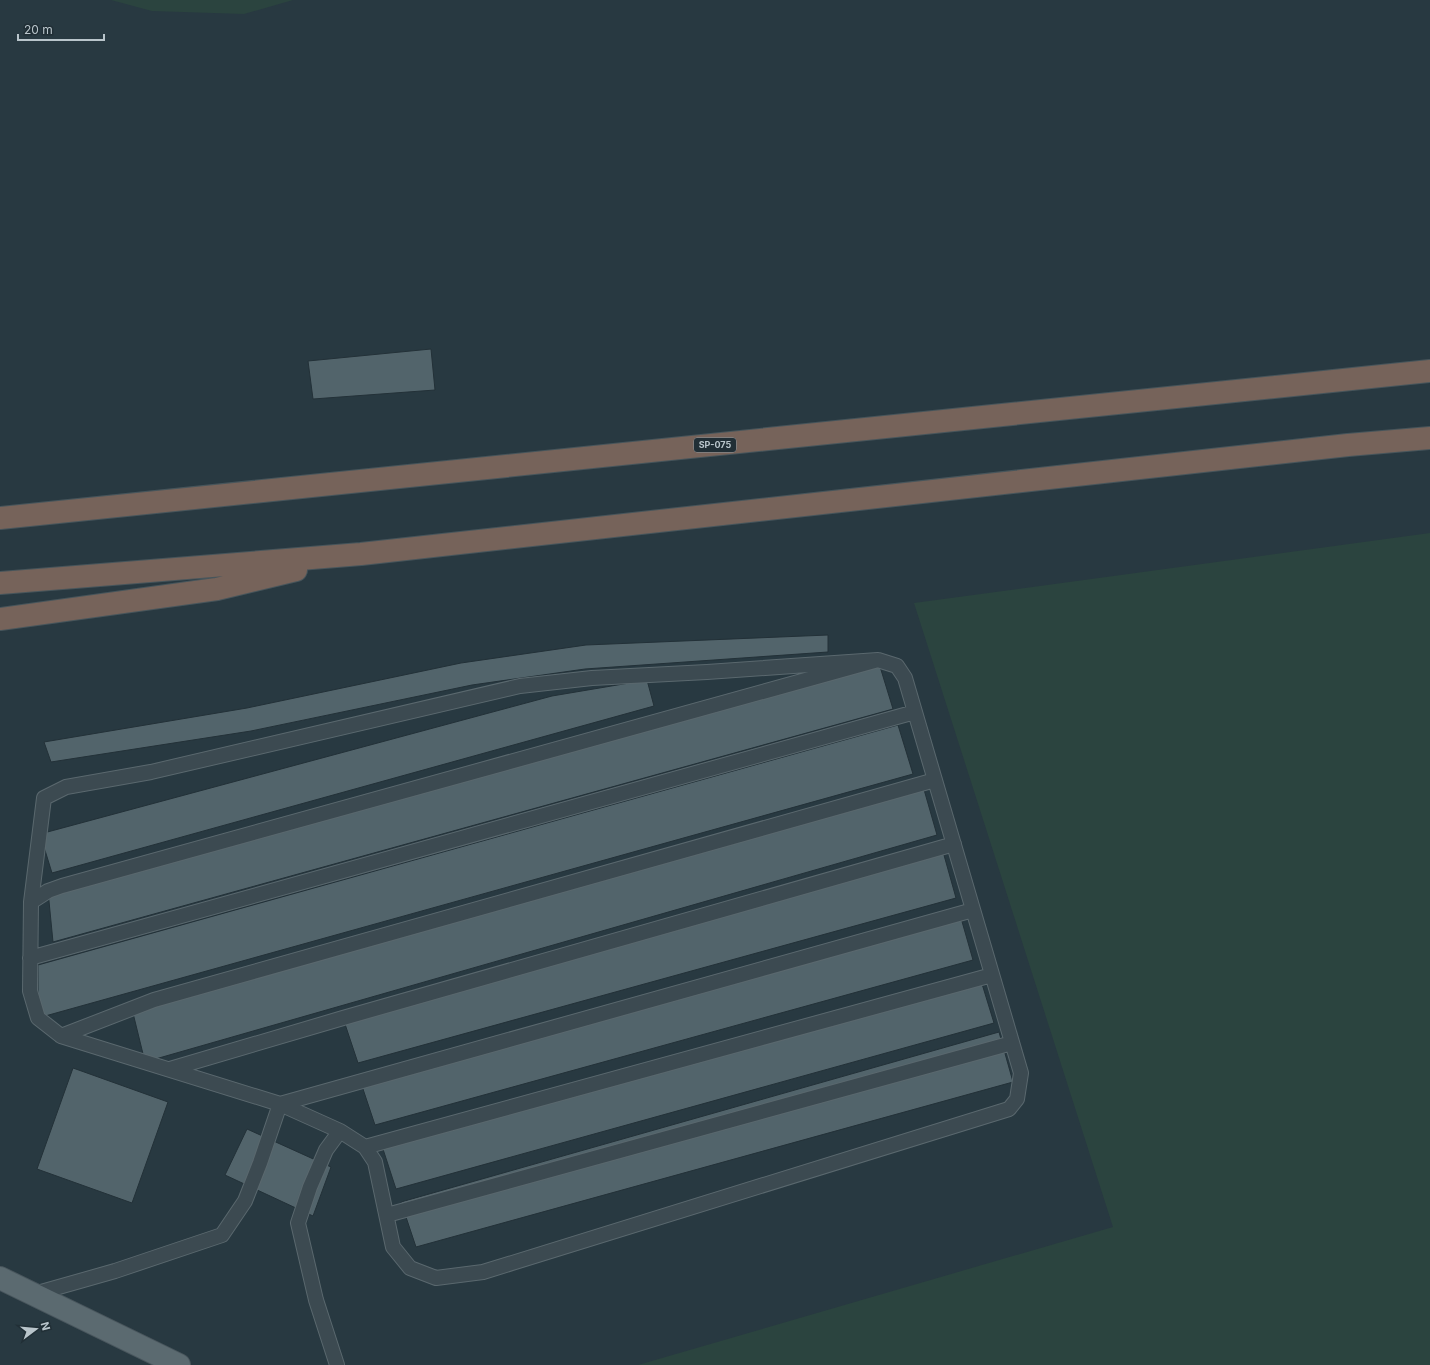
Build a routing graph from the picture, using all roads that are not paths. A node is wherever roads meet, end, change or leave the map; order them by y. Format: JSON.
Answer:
{"nodes":[{"id":1,"x":1430,"y":371,"type":"edge"},
{"id":2,"x":1430,"y":438,"type":"edge"},
{"id":3,"x":0,"y":518,"type":"edge"},
{"id":4,"x":361,"y":554,"type":"junction"},
{"id":5,"x":0,"y":583,"type":"edge"},
{"id":6,"x":0,"y":620,"type":"edge"},
{"id":7,"x":878,"y":660,"type":"junction"},
{"id":8,"x":915,"y":712,"type":"junction"},
{"id":9,"x":935,"y":780,"type":"junction"},
{"id":10,"x":954,"y":844,"type":"junction"},
{"id":11,"x":31,"y":902,"type":"junction"},
{"id":12,"x":973,"y":910,"type":"junction"},
{"id":13,"x":30,"y":958,"type":"junction"},
{"id":14,"x":992,"y":975,"type":"junction"},
{"id":15,"x":61,"y":1036,"type":"junction"},
{"id":16,"x":1012,"y":1043,"type":"junction"},
{"id":17,"x":170,"y":1069,"type":"junction"},
{"id":18,"x":280,"y":1104,"type":"junction"},
{"id":19,"x":340,"y":1131,"type":"junction"},
{"id":20,"x":365,"y":1147,"type":"junction"},
{"id":21,"x":387,"y":1215,"type":"junction"},
{"id":22,"x":0,"y":1278,"type":"edge"},
{"id":23,"x":34,"y":1294,"type":"junction"},
{"id":24,"x":179,"y":1365,"type":"edge"},
{"id":25,"x":337,"y":1365,"type":"edge"}],
"edges":[{"from":1,"to":3,"type":"highway","number":"SP-075"},
{"from":2,"to":4,"type":"highway"},
{"from":4,"to":5,"type":"highway"},
{"from":4,"to":6,"type":"highway"},
{"from":7,"to":8,"type":"lane"},
{"from":7,"to":11,"type":"lane"},
{"from":7,"to":11,"type":"lane"},
{"from":8,"to":9,"type":"lane"},
{"from":8,"to":13,"type":"lane"},
{"from":9,"to":10,"type":"lane"},
{"from":9,"to":15,"type":"lane"},
{"from":10,"to":12,"type":"lane"},
{"from":10,"to":17,"type":"lane"},
{"from":11,"to":13,"type":"lane"},
{"from":12,"to":14,"type":"lane"},
{"from":12,"to":18,"type":"lane"},
{"from":13,"to":15,"type":"lane"},
{"from":14,"to":16,"type":"lane"},
{"from":14,"to":20,"type":"lane"},
{"from":15,"to":17,"type":"lane"},
{"from":16,"to":21,"type":"lane"},
{"from":16,"to":21,"type":"lane"},
{"from":17,"to":18,"type":"lane"},
{"from":18,"to":19,"type":"lane"},
{"from":18,"to":23,"type":"lane"},
{"from":19,"to":20,"type":"lane"},
{"from":19,"to":25,"type":"lane"},
{"from":20,"to":21,"type":"lane"},
{"from":22,"to":23,"type":"main road"},
{"from":23,"to":24,"type":"main road"}]}
